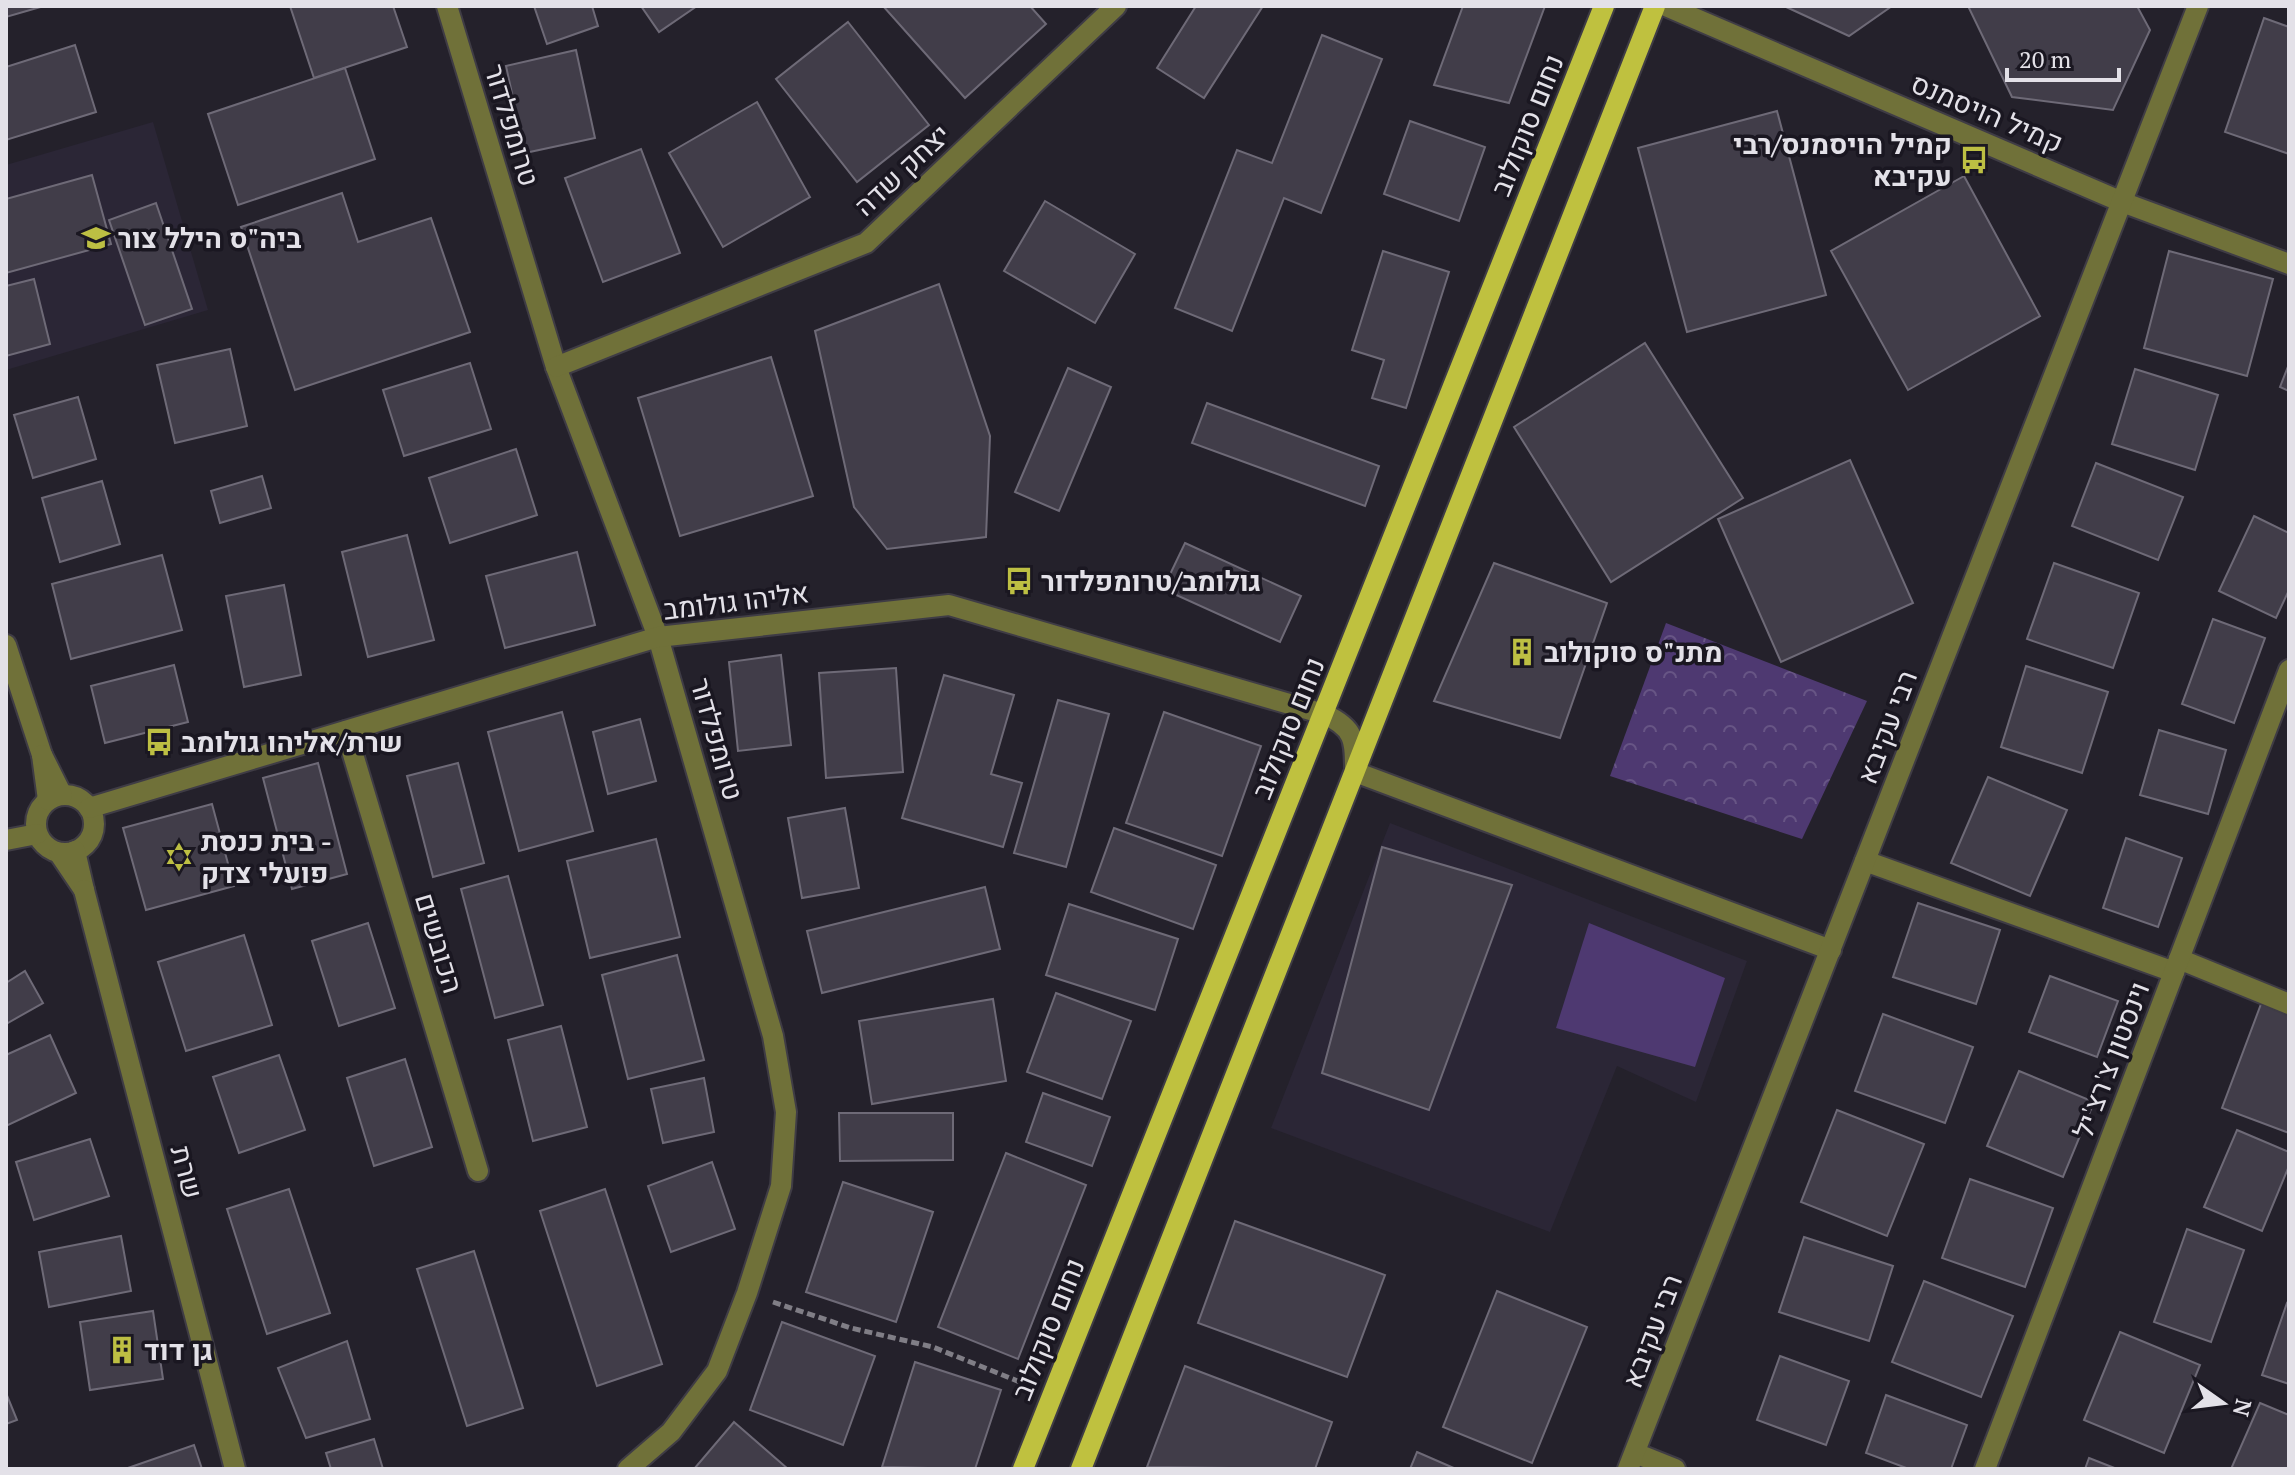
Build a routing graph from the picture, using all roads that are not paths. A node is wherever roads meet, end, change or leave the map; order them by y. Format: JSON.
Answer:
{"nodes":[{"id":1,"x":447,"y":6,"type":"edge"},
{"id":2,"x":1116,"y":6,"type":"edge"},
{"id":3,"x":1604,"y":6,"type":"edge"},
{"id":4,"x":1655,"y":6,"type":"edge"},
{"id":5,"x":1666,"y":6,"type":"edge"},
{"id":6,"x":2198,"y":6,"type":"edge"},
{"id":7,"x":2122,"y":202,"type":"junction"},
{"id":8,"x":2289,"y":264,"type":"edge"},
{"id":9,"x":556,"y":367,"type":"junction"},
{"id":10,"x":658,"y":637,"type":"junction"},
{"id":11,"x":6,"y":645,"type":"edge"},
{"id":12,"x":2289,"y":670,"type":"edge"},
{"id":13,"x":1324,"y":714,"type":"junction"},
{"id":14,"x":346,"y":731,"type":"junction"},
{"id":15,"x":1355,"y":772,"type":"junction"},
{"id":16,"x":55,"y":798,"type":"junction"},
{"id":17,"x":89,"y":808,"type":"junction"},
{"id":18,"x":37,"y":834,"type":"junction"},
{"id":19,"x":6,"y":840,"type":"edge"},
{"id":20,"x":67,"y":852,"type":"junction"},
{"id":21,"x":1865,"y":861,"type":"junction"},
{"id":22,"x":1831,"y":950,"type":"junction"},
{"id":23,"x":2176,"y":966,"type":"junction"},
{"id":24,"x":2289,"y":1004,"type":"edge"},
{"id":25,"x":478,"y":1171,"type":"dead end"},
{"id":26,"x":1632,"y":1461,"type":"edge"},
{"id":27,"x":235,"y":1469,"type":"edge"},
{"id":28,"x":628,"y":1469,"type":"edge"},
{"id":29,"x":1023,"y":1469,"type":"edge"},
{"id":30,"x":1081,"y":1469,"type":"edge"},
{"id":31,"x":1675,"y":1469,"type":"edge"},
{"id":32,"x":1985,"y":1469,"type":"edge"}],
"edges":[{"from":1,"to":9,"type":"street","name":"טרומפלדור"},
{"from":2,"to":9,"type":"street","name":"יצחק שדה"},
{"from":3,"to":13,"type":"main road","name":"נחום סוקולוב"},
{"from":4,"to":15,"type":"main road"},
{"from":5,"to":7,"type":"street","name":"קמיל הויסמנס"},
{"from":6,"to":7,"type":"street","name":"רבי עקיבא"},
{"from":7,"to":8,"type":"street","name":"קמיל הויסמנס"},
{"from":7,"to":21,"type":"street","name":"רבי עקיבא"},
{"from":9,"to":10,"type":"street","name":"טרומפלדור"},
{"from":10,"to":13,"type":"street","name":"אליהו גולומב"},
{"from":10,"to":14,"type":"street","name":"אליהו גולומב"},
{"from":10,"to":28,"type":"street","name":"טרומפלדור"},
{"from":11,"to":16,"type":"street"},
{"from":12,"to":23,"type":"street","name":"וינסטון צ'רצ'יל"},
{"from":13,"to":15,"type":"street","name":"אליהו גולומב"},
{"from":13,"to":29,"type":"main road","name":"נחום סוקולוב"},
{"from":14,"to":17,"type":"street","name":"אליהו גולומב"},
{"from":14,"to":25,"type":"street","name":"הכובשים"},
{"from":15,"to":22,"type":"street"},
{"from":15,"to":30,"type":"main road"},
{"from":16,"to":17,"type":"street"},
{"from":16,"to":18,"type":"street"},
{"from":17,"to":20,"type":"street"},
{"from":18,"to":19,"type":"street"},
{"from":18,"to":20,"type":"street"},
{"from":20,"to":27,"type":"street","name":"שרת"},
{"from":21,"to":22,"type":"street","name":"רבי עקיבא"},
{"from":21,"to":23,"type":"street"},
{"from":22,"to":26,"type":"street","name":"רבי עקיבא"},
{"from":23,"to":24,"type":"street"},
{"from":23,"to":32,"type":"street","name":"וינסטון צ'רצ'יל"},
{"from":26,"to":31,"type":"street"}]}
